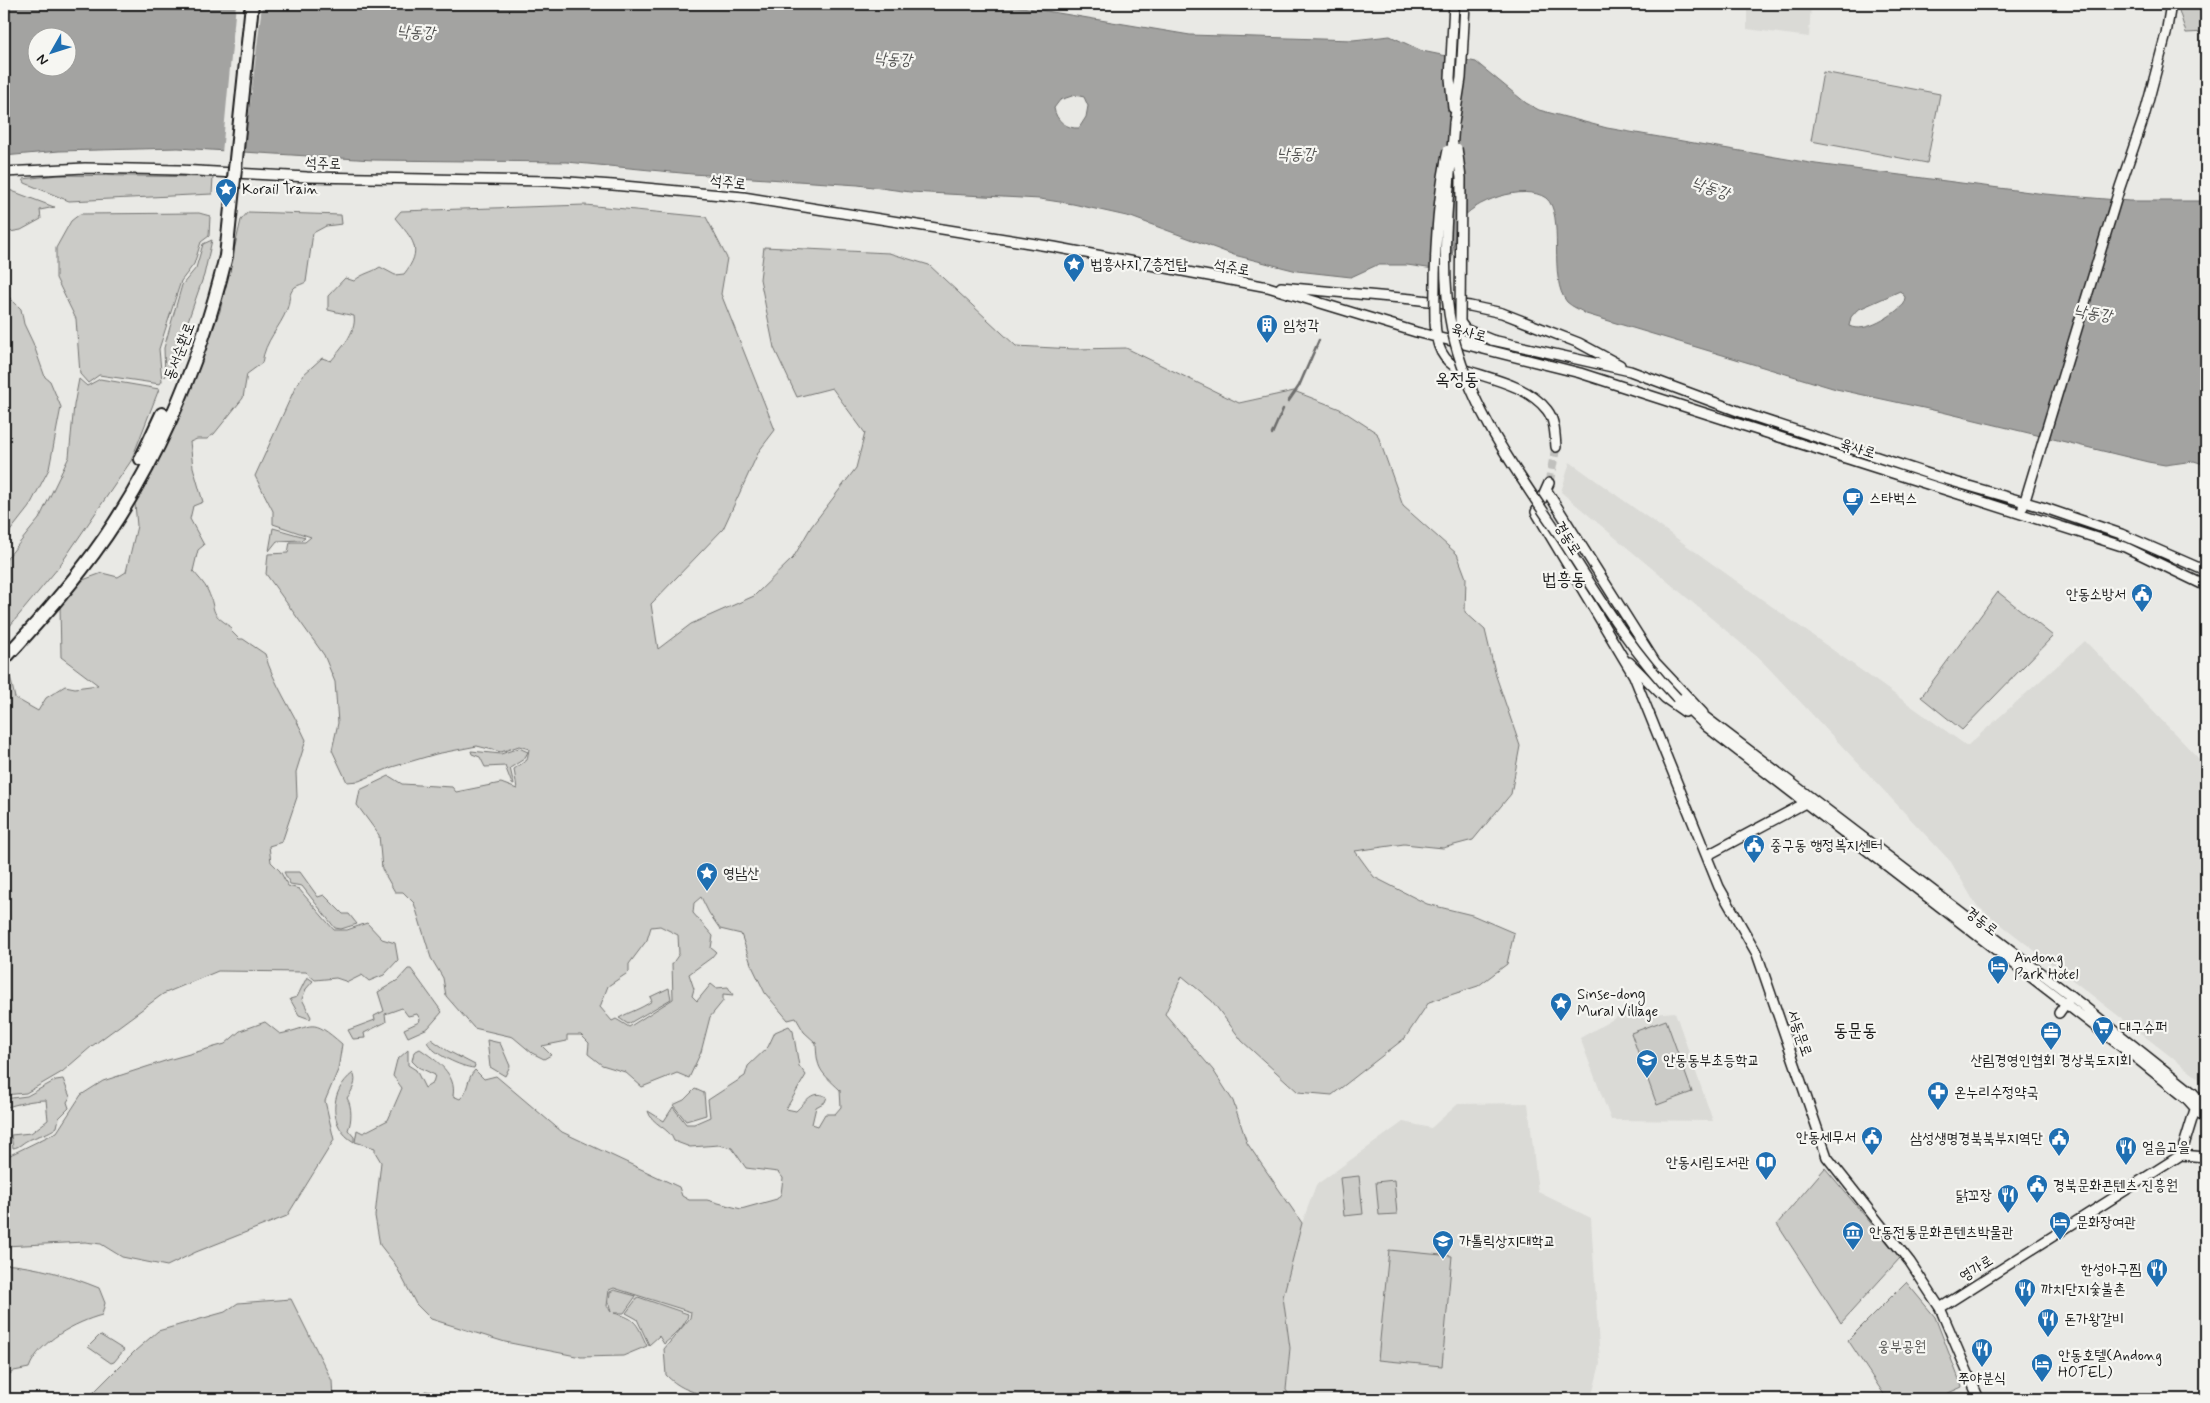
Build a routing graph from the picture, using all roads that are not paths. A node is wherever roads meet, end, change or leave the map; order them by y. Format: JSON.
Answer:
{"nodes":[{"id":1,"x":245,"y":4,"type":"edge"},
{"id":2,"x":252,"y":4,"type":"edge"},
{"id":3,"x":1454,"y":4,"type":"edge"},
{"id":4,"x":1465,"y":4,"type":"edge"},
{"id":5,"x":2171,"y":4,"type":"edge"},
{"id":6,"x":1454,"y":123,"type":"junction"},
{"id":7,"x":4,"y":172,"type":"edge"},
{"id":8,"x":222,"y":253,"type":"junction"},
{"id":9,"x":1268,"y":287,"type":"junction"},
{"id":10,"x":1436,"y":337,"type":"junction"},
{"id":11,"x":1492,"y":340,"type":"junction"},
{"id":12,"x":1630,"y":371,"type":"junction"},
{"id":13,"x":1556,"y":447,"type":"tunnel mouth"},
{"id":14,"x":2024,"y":502,"type":"junction"},
{"id":15,"x":2020,"y":514,"type":"junction"},
{"id":16,"x":2206,"y":572,"type":"edge"},
{"id":17,"x":2206,"y":586,"type":"edge"},
{"id":18,"x":4,"y":648,"type":"edge"},
{"id":19,"x":1624,"y":657,"type":"junction"},
{"id":20,"x":4,"y":659,"type":"edge"},
{"id":21,"x":1709,"y":724,"type":"junction"},
{"id":22,"x":1809,"y":801,"type":"junction"},
{"id":23,"x":1708,"y":855,"type":"junction"},
{"id":24,"x":2069,"y":1000,"type":"junction"},
{"id":25,"x":2059,"y":1013,"type":"dead end"},
{"id":26,"x":2197,"y":1103,"type":"junction"},
{"id":27,"x":2206,"y":1108,"type":"edge"},
{"id":28,"x":2206,"y":1120,"type":"edge"},
{"id":29,"x":2181,"y":1155,"type":"junction"},
{"id":30,"x":2206,"y":1157,"type":"edge"},
{"id":31,"x":1940,"y":1308,"type":"junction"},
{"id":32,"x":1979,"y":1399,"type":"edge"}],
"edges":[{"from":1,"to":8,"type":"highway","name":"동서순환로"},
{"from":2,"to":8,"type":"highway","name":"동서순환로","bridge":true},
{"from":3,"to":6,"type":"street"},
{"from":4,"to":6,"type":"street"},
{"from":5,"to":14,"type":"street"},
{"from":6,"to":10,"type":"street","bridge":true},
{"from":6,"to":11,"type":"street","bridge":true},
{"from":6,"to":21,"type":"street","name":"경동로","bridge":true},
{"from":7,"to":9,"type":"street","name":"석주로"},
{"from":8,"to":18,"type":"highway","name":"동서순환로"},
{"from":8,"to":20,"type":"highway","name":"동서순환로"},
{"from":9,"to":10,"type":"street","name":"석주로"},
{"from":9,"to":12,"type":"street"},
{"from":10,"to":11,"type":"street","name":"육사로"},
{"from":10,"to":13,"type":"street"},
{"from":10,"to":15,"type":"street","name":"육사로"},
{"from":11,"to":12,"type":"street","name":"육사로"},
{"from":12,"to":14,"type":"street","name":"육사로"},
{"from":14,"to":15,"type":"street"},
{"from":14,"to":16,"type":"street","name":"육사로"},
{"from":15,"to":17,"type":"street","name":"육사로"},
{"from":19,"to":21,"type":"street"},
{"from":19,"to":21,"type":"street","name":"경동로"},
{"from":19,"to":23,"type":"street","name":"서동문로"},
{"from":21,"to":22,"type":"street","name":"경동로"},
{"from":22,"to":23,"type":"street"},
{"from":22,"to":24,"type":"street","name":"경동로"},
{"from":23,"to":31,"type":"street","name":"서동문로"},
{"from":24,"to":25,"type":"street"},
{"from":24,"to":26,"type":"street","name":"경동로"},
{"from":26,"to":27,"type":"street","name":"경동로"},
{"from":26,"to":28,"type":"street","name":"경동로"},
{"from":26,"to":29,"type":"street"},
{"from":29,"to":30,"type":"street"},
{"from":29,"to":31,"type":"street","name":"영가로"},
{"from":31,"to":32,"type":"street","name":"서동문로"}]}
